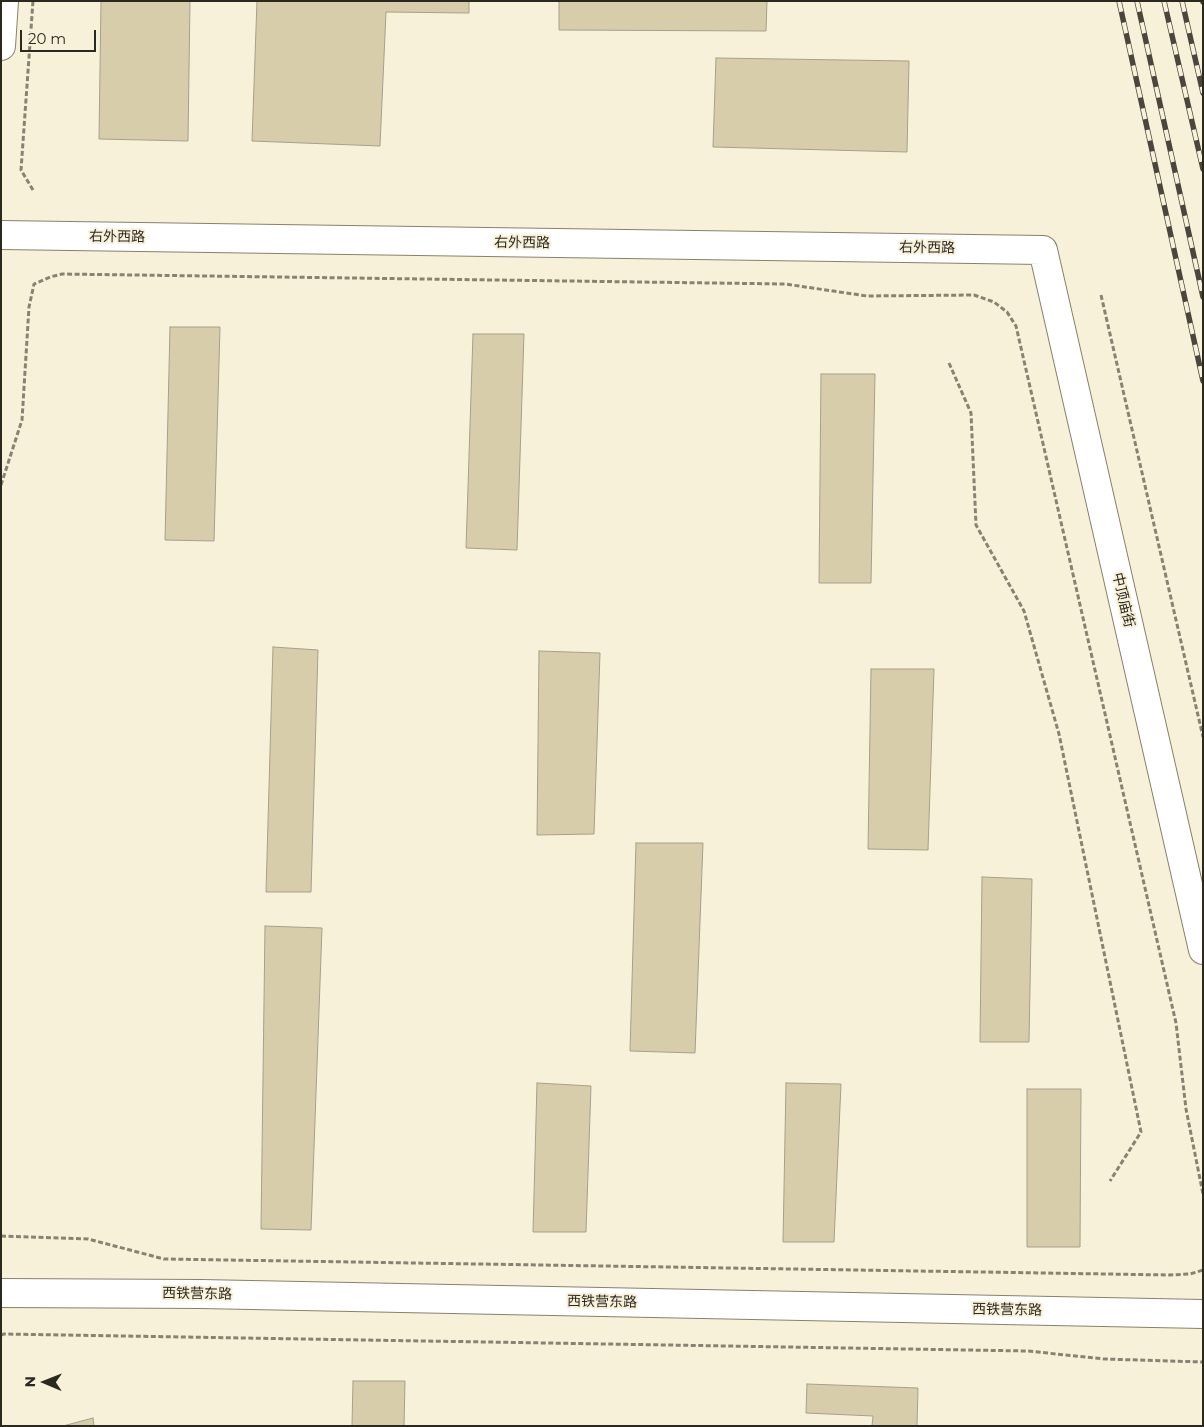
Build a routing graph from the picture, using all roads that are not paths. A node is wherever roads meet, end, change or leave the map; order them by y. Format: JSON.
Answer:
{"nodes":[{"id":1,"x":4,"y":1,"type":"edge"},
{"id":2,"x":1,"y":46,"type":"edge"},
{"id":3,"x":1,"y":235,"type":"edge"},
{"id":4,"x":1043,"y":250,"type":"joint"},
{"id":5,"x":1203,"y":950,"type":"edge"},
{"id":6,"x":1,"y":1293,"type":"edge"},
{"id":7,"x":1203,"y":1314,"type":"edge"}],
"edges":[{"from":1,"to":2,"type":"street"},
{"from":3,"to":4,"type":"street","name":"右外西路"},
{"from":4,"to":5,"type":"street","name":"中顶庙街"},
{"from":6,"to":7,"type":"street","name":"西铁营东路"}]}
